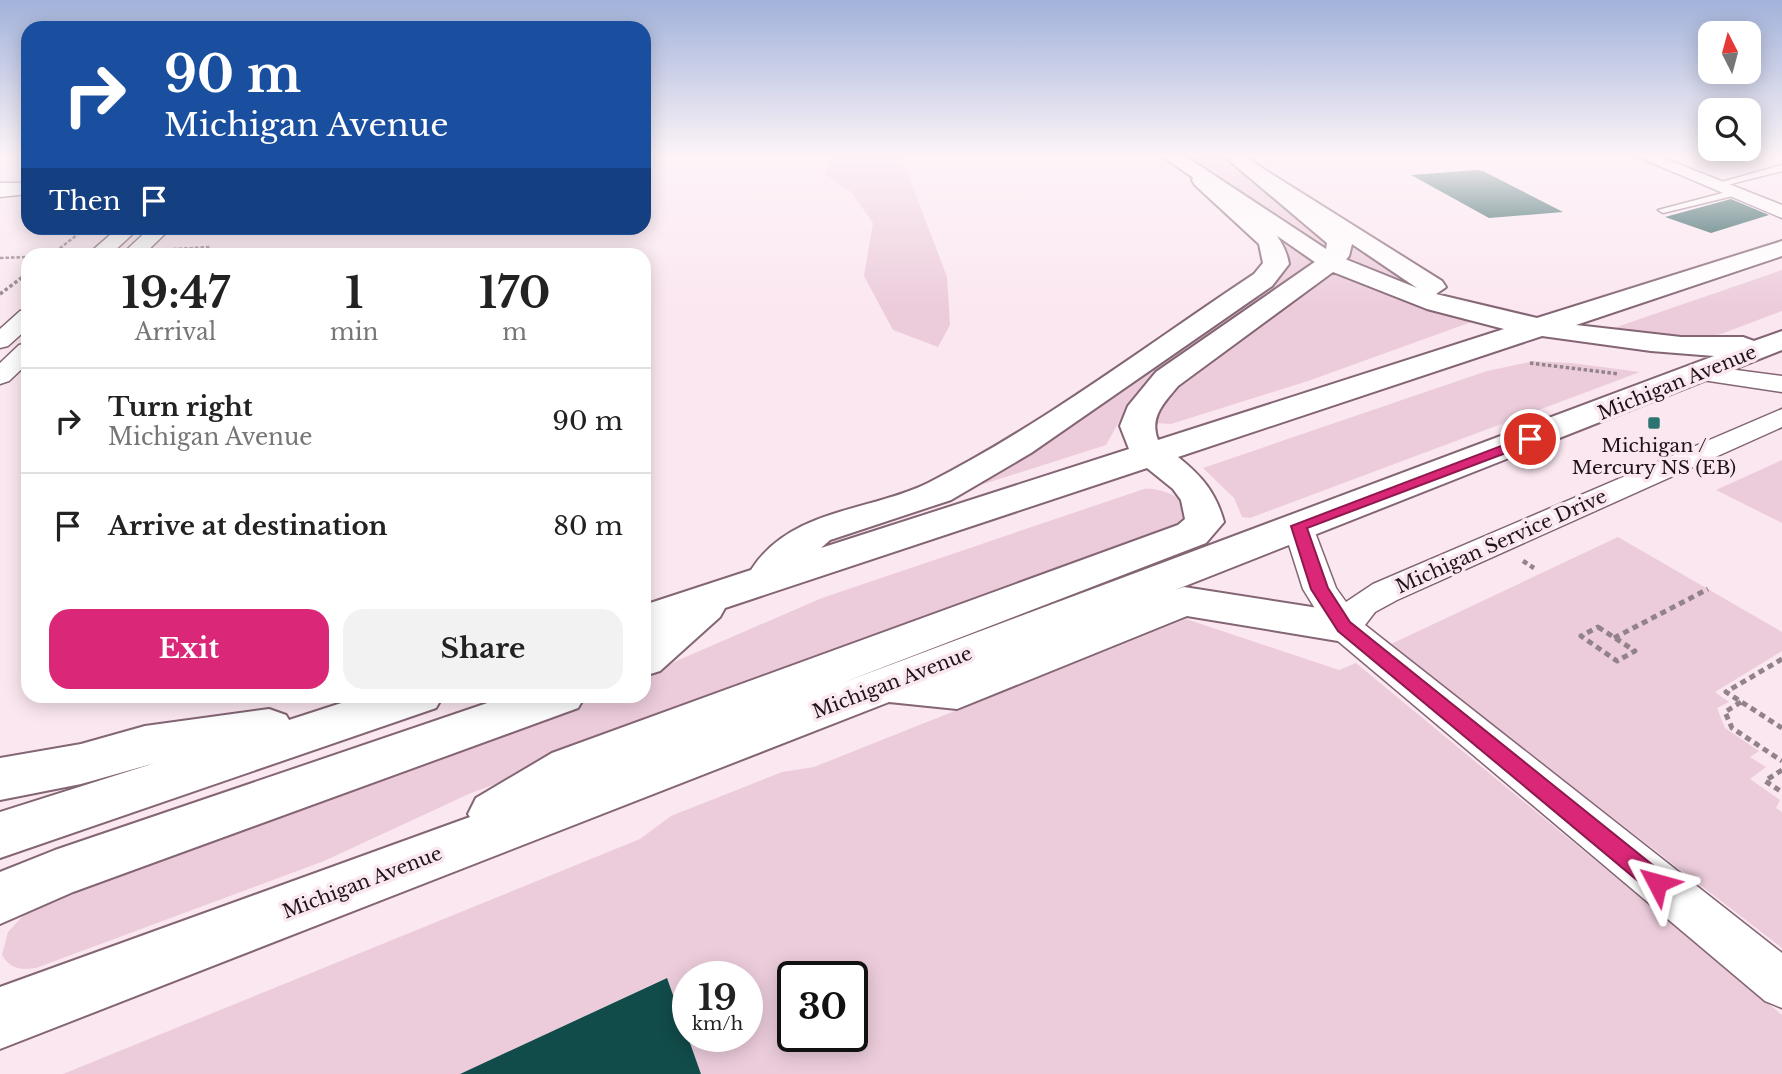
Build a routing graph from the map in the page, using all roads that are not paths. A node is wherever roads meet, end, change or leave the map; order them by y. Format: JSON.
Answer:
{"nodes":[{"id":1,"x":1232,"y":206,"type":"edge"},
{"id":2,"x":1244,"y":206,"type":"edge"},
{"id":3,"x":1297,"y":206,"type":"edge"},
{"id":4,"x":1310,"y":206,"type":"edge"},
{"id":5,"x":1679,"y":206,"type":"edge"},
{"id":6,"x":1663,"y":210,"type":"dead end"},
{"id":7,"x":122,"y":235,"type":"edge"},
{"id":8,"x":153,"y":235,"type":"edge"},
{"id":9,"x":106,"y":248,"type":"edge"},
{"id":10,"x":139,"y":248,"type":"edge"},
{"id":11,"x":1782,"y":248,"type":"edge"},
{"id":12,"x":1331,"y":262,"type":"junction"},
{"id":13,"x":1583,"y":313,"type":"junction"},
{"id":14,"x":21,"y":322,"type":"edge"},
{"id":15,"x":1535,"y":329,"type":"junction"},
{"id":16,"x":0,"y":341,"type":"edge"},
{"id":17,"x":1779,"y":341,"type":"edge"},
{"id":18,"x":1486,"y":346,"type":"junction"},
{"id":19,"x":21,"y":356,"type":"edge"},
{"id":20,"x":1699,"y":373,"type":"junction"},
{"id":21,"x":0,"y":376,"type":"edge"},
{"id":22,"x":1782,"y":384,"type":"edge"},
{"id":23,"x":1782,"y":417,"type":"edge"},
{"id":24,"x":1154,"y":455,"type":"junction"},
{"id":25,"x":1299,"y":526,"type":"junction"},
{"id":26,"x":739,"y":588,"type":"junction"},
{"id":27,"x":651,"y":618,"type":"edge"},
{"id":28,"x":1344,"y":627,"type":"junction"},
{"id":29,"x":651,"y":655,"type":"edge"},
{"id":30,"x":883,"y":685,"type":"junction"},
{"id":31,"x":400,"y":703,"type":"edge"},
{"id":32,"x":542,"y":703,"type":"edge"},
{"id":33,"x":365,"y":715,"type":"junction"},
{"id":34,"x":0,"y":779,"type":"edge"},
{"id":35,"x":0,"y":835,"type":"edge"},
{"id":36,"x":416,"y":862,"type":"junction"},
{"id":37,"x":0,"y":898,"type":"edge"},
{"id":38,"x":1782,"y":984,"type":"edge"},
{"id":39,"x":0,"y":1018,"type":"edge"}],
"edges":[{"from":1,"to":26,"type":"main road"},
{"from":2,"to":12,"type":"main road"},
{"from":3,"to":12,"type":"main road"},
{"from":4,"to":13,"type":"main road"},
{"from":5,"to":6,"type":"lane"},
{"from":7,"to":9,"type":"street"},
{"from":8,"to":10,"type":"street"},
{"from":11,"to":13,"type":"main road"},
{"from":12,"to":15,"type":"main road"},
{"from":12,"to":24,"type":"main road"},
{"from":13,"to":15,"type":"main road"},
{"from":14,"to":16,"type":"street"},
{"from":15,"to":17,"type":"main road"},
{"from":15,"to":18,"type":"main road"},
{"from":17,"to":20,"type":"main road","name":"Michigan Avenue"},
{"from":18,"to":20,"type":"main road"},
{"from":18,"to":24,"type":"main road"},
{"from":19,"to":21,"type":"street"},
{"from":20,"to":22,"type":"street"},
{"from":20,"to":25,"type":"main road","name":"Michigan Avenue"},
{"from":23,"to":28,"type":"street","name":"Michigan Service Drive"},
{"from":24,"to":26,"type":"main road"},
{"from":24,"to":36,"type":"main road"},
{"from":25,"to":28,"type":"street"},
{"from":25,"to":30,"type":"main road","name":"Michigan Avenue"},
{"from":26,"to":27,"type":"main road"},
{"from":26,"to":29,"type":"main road"},
{"from":28,"to":30,"type":"main road"},
{"from":28,"to":38,"type":"street"},
{"from":30,"to":36,"type":"main road","name":"Michigan Avenue"},
{"from":31,"to":33,"type":"main road"},
{"from":32,"to":37,"type":"main road"},
{"from":33,"to":34,"type":"main road"},
{"from":33,"to":35,"type":"main road"},
{"from":36,"to":39,"type":"main road","name":"Michigan Avenue"}]}
